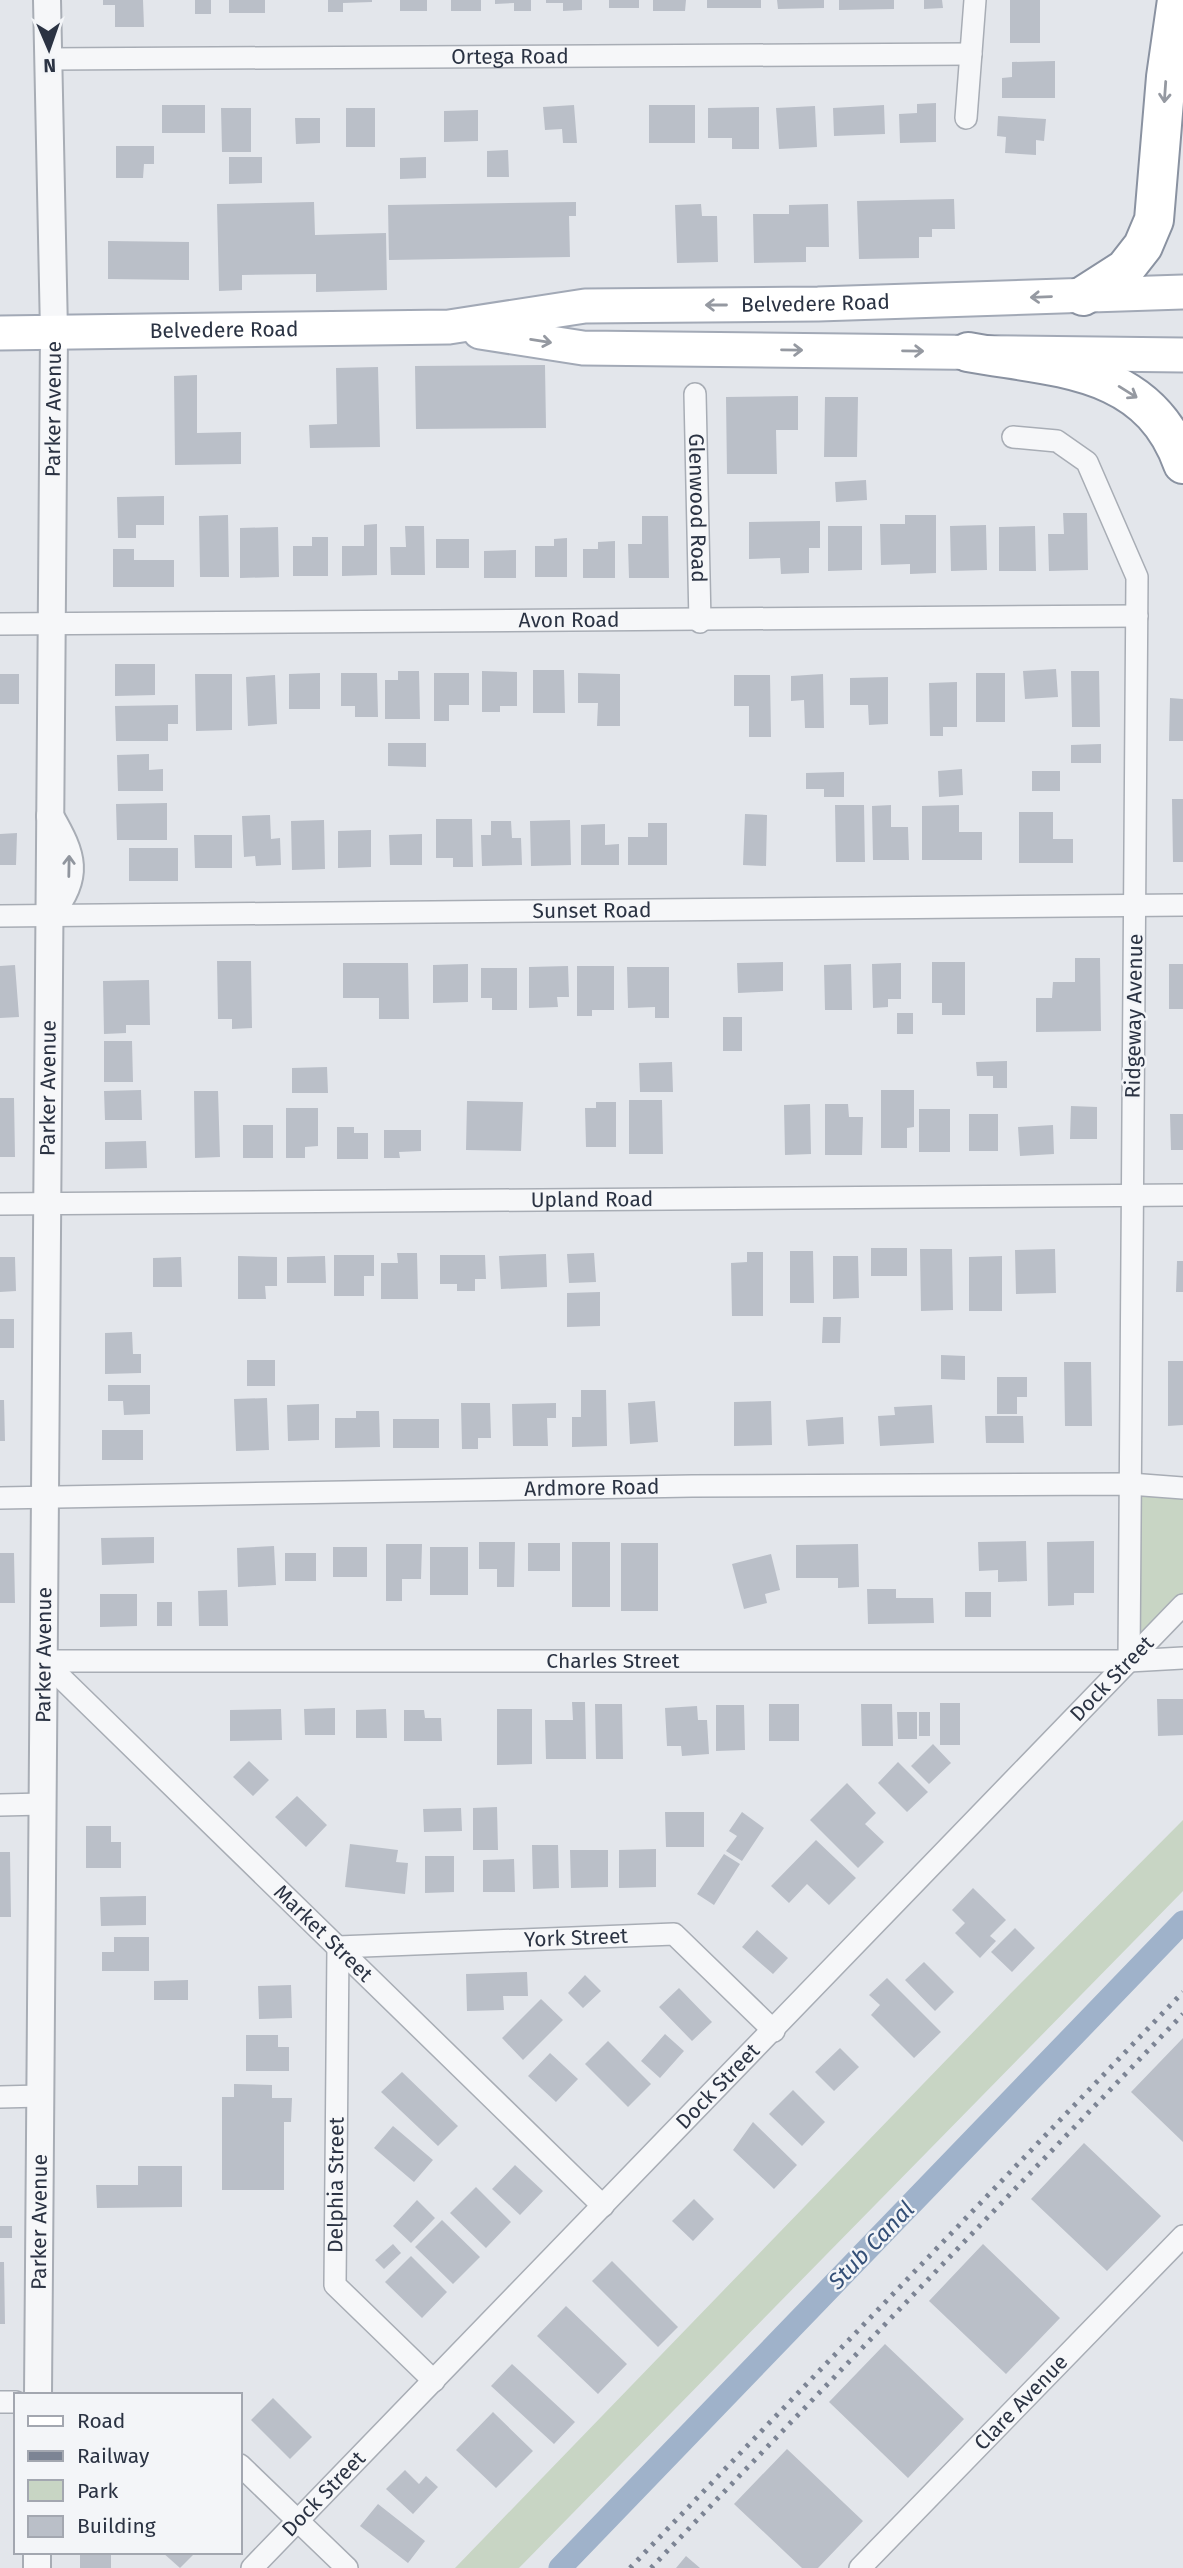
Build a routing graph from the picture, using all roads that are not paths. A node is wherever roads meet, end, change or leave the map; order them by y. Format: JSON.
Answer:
{"nodes":[{"id":1,"x":47,"y":0,"type":"edge"},
{"id":2,"x":975,"y":0,"type":"edge"},
{"id":3,"x":1179,"y":0,"type":"edge"},
{"id":4,"x":971,"y":54,"type":"junction"},
{"id":5,"x":1183,"y":58,"type":"edge"},
{"id":6,"x":48,"y":60,"type":"junction"},
{"id":7,"x":966,"y":118,"type":"dead end"},
{"id":8,"x":1183,"y":292,"type":"edge"},
{"id":9,"x":1083,"y":296,"type":"junction"},
{"id":10,"x":449,"y":327,"type":"junction"},
{"id":11,"x":0,"y":332,"type":"edge"},
{"id":12,"x":54,"y":332,"type":"junction"},
{"id":13,"x":968,"y":352,"type":"junction"},
{"id":14,"x":1183,"y":355,"type":"edge"},
{"id":15,"x":695,"y":394,"type":"dead end"},
{"id":16,"x":1013,"y":437,"type":"dead end"},
{"id":17,"x":1183,"y":464,"type":"edge"},
{"id":18,"x":1137,"y":616,"type":"junction"},
{"id":19,"x":699,"y":622,"type":"junction"},
{"id":20,"x":0,"y":624,"type":"edge"},
{"id":21,"x":51,"y":624,"type":"junction"},
{"id":22,"x":1135,"y":905,"type":"junction"},
{"id":23,"x":1183,"y":905,"type":"edge"},
{"id":24,"x":49,"y":915,"type":"junction"},
{"id":25,"x":0,"y":916,"type":"edge"},
{"id":26,"x":1133,"y":1195,"type":"junction"},
{"id":27,"x":1183,"y":1195,"type":"edge"},
{"id":28,"x":47,"y":1203,"type":"junction"},
{"id":29,"x":0,"y":1204,"type":"edge"},
{"id":30,"x":1130,"y":1484,"type":"junction"},
{"id":31,"x":1183,"y":1488,"type":"edge"},
{"id":32,"x":45,"y":1497,"type":"junction"},
{"id":33,"x":0,"y":1498,"type":"edge"},
{"id":34,"x":1183,"y":1605,"type":"edge"},
{"id":35,"x":1183,"y":1658,"type":"edge"},
{"id":36,"x":44,"y":1661,"type":"junction"},
{"id":37,"x":1129,"y":1661,"type":"junction"},
{"id":38,"x":43,"y":1804,"type":"junction"},
{"id":39,"x":0,"y":1805,"type":"edge"},
{"id":40,"x":338,"y":1947,"type":"junction"},
{"id":41,"x":774,"y":2031,"type":"junction"},
{"id":42,"x":41,"y":2096,"type":"junction"},
{"id":43,"x":0,"y":2097,"type":"edge"},
{"id":44,"x":604,"y":2206,"type":"junction"},
{"id":45,"x":1183,"y":2236,"type":"edge"},
{"id":46,"x":433,"y":2381,"type":"junction"},
{"id":47,"x":38,"y":2393,"type":"edge"},
{"id":48,"x":242,"y":2467,"type":"edge"},
{"id":49,"x":298,"y":2521,"type":"junction"},
{"id":50,"x":252,"y":2568,"type":"edge"},
{"id":51,"x":347,"y":2568,"type":"edge"},
{"id":52,"x":860,"y":2568,"type":"edge"}],
"edges":[{"from":1,"to":6,"type":"street","name":"Parker Avenue"},
{"from":2,"to":4,"type":"street"},
{"from":3,"to":5,"type":"highway"},
{"from":3,"to":9,"type":"highway","one_way":true},
{"from":4,"to":6,"type":"street","name":"Ortega Road"},
{"from":4,"to":7,"type":"street"},
{"from":6,"to":12,"type":"street","name":"Parker Avenue"},
{"from":8,"to":9,"type":"main road","name":"Belvedere Road"},
{"from":9,"to":10,"type":"main road","name":"Belvedere Road","one_way":true},
{"from":10,"to":12,"type":"main road","name":"Belvedere Road"},
{"from":10,"to":13,"type":"main road","name":"Belvedere Road","one_way":true},
{"from":11,"to":12,"type":"main road","name":"Belvedere Road"},
{"from":12,"to":21,"type":"street","name":"Parker Avenue"},
{"from":13,"to":14,"type":"main road","name":"Belvedere Road"},
{"from":13,"to":17,"type":"highway","one_way":true},
{"from":15,"to":19,"type":"street","name":"Glenwood Road"},
{"from":16,"to":18,"type":"street","name":"Ridgeway Avenue"},
{"from":18,"to":19,"type":"street","name":"Avon Road"},
{"from":18,"to":22,"type":"street","name":"Ridgeway Avenue"},
{"from":19,"to":21,"type":"street","name":"Avon Road"},
{"from":20,"to":21,"type":"street","name":"Avon Road"},
{"from":21,"to":24,"type":"street","name":"Parker Avenue"},
{"from":22,"to":23,"type":"street","name":"Sunset Road"},
{"from":22,"to":24,"type":"street","name":"Sunset Road"},
{"from":22,"to":26,"type":"street","name":"Ridgeway Avenue"},
{"from":24,"to":25,"type":"street","name":"Sunset Road"},
{"from":24,"to":28,"type":"street","name":"Parker Avenue"},
{"from":26,"to":27,"type":"street","name":"Upland Road"},
{"from":26,"to":28,"type":"street","name":"Upland Road"},
{"from":26,"to":30,"type":"street","name":"Ridgeway Avenue"},
{"from":28,"to":29,"type":"street","name":"Upland Road"},
{"from":28,"to":32,"type":"street","name":"Parker Avenue"},
{"from":30,"to":31,"type":"street","name":"Ardmore Road"},
{"from":30,"to":32,"type":"street","name":"Ardmore Road"},
{"from":30,"to":37,"type":"street","name":"Ridgeway Avenue"},
{"from":32,"to":33,"type":"street","name":"Ardmore Road"},
{"from":32,"to":36,"type":"street","name":"Parker Avenue"},
{"from":34,"to":37,"type":"street","name":"Dock Street"},
{"from":35,"to":37,"type":"street","name":"Charles Street"},
{"from":36,"to":37,"type":"street","name":"Charles Street"},
{"from":36,"to":38,"type":"street","name":"Parker Avenue"},
{"from":36,"to":40,"type":"street","name":"Market Street"},
{"from":37,"to":41,"type":"street","name":"Dock Street"},
{"from":38,"to":39,"type":"street"},
{"from":38,"to":42,"type":"street","name":"Parker Avenue"},
{"from":40,"to":41,"type":"street","name":"York Street"},
{"from":40,"to":44,"type":"street","name":"Market Street"},
{"from":40,"to":46,"type":"street","name":"Delphia Street"},
{"from":41,"to":44,"type":"street","name":"Dock Street"},
{"from":42,"to":43,"type":"street"},
{"from":42,"to":47,"type":"street","name":"Parker Avenue"},
{"from":44,"to":46,"type":"street","name":"Dock Street"},
{"from":45,"to":52,"type":"street","name":"Clare Avenue"},
{"from":46,"to":49,"type":"street","name":"Dock Street"},
{"from":48,"to":49,"type":"street"},
{"from":49,"to":50,"type":"street","name":"Dock Street"},
{"from":49,"to":51,"type":"street"}]}
